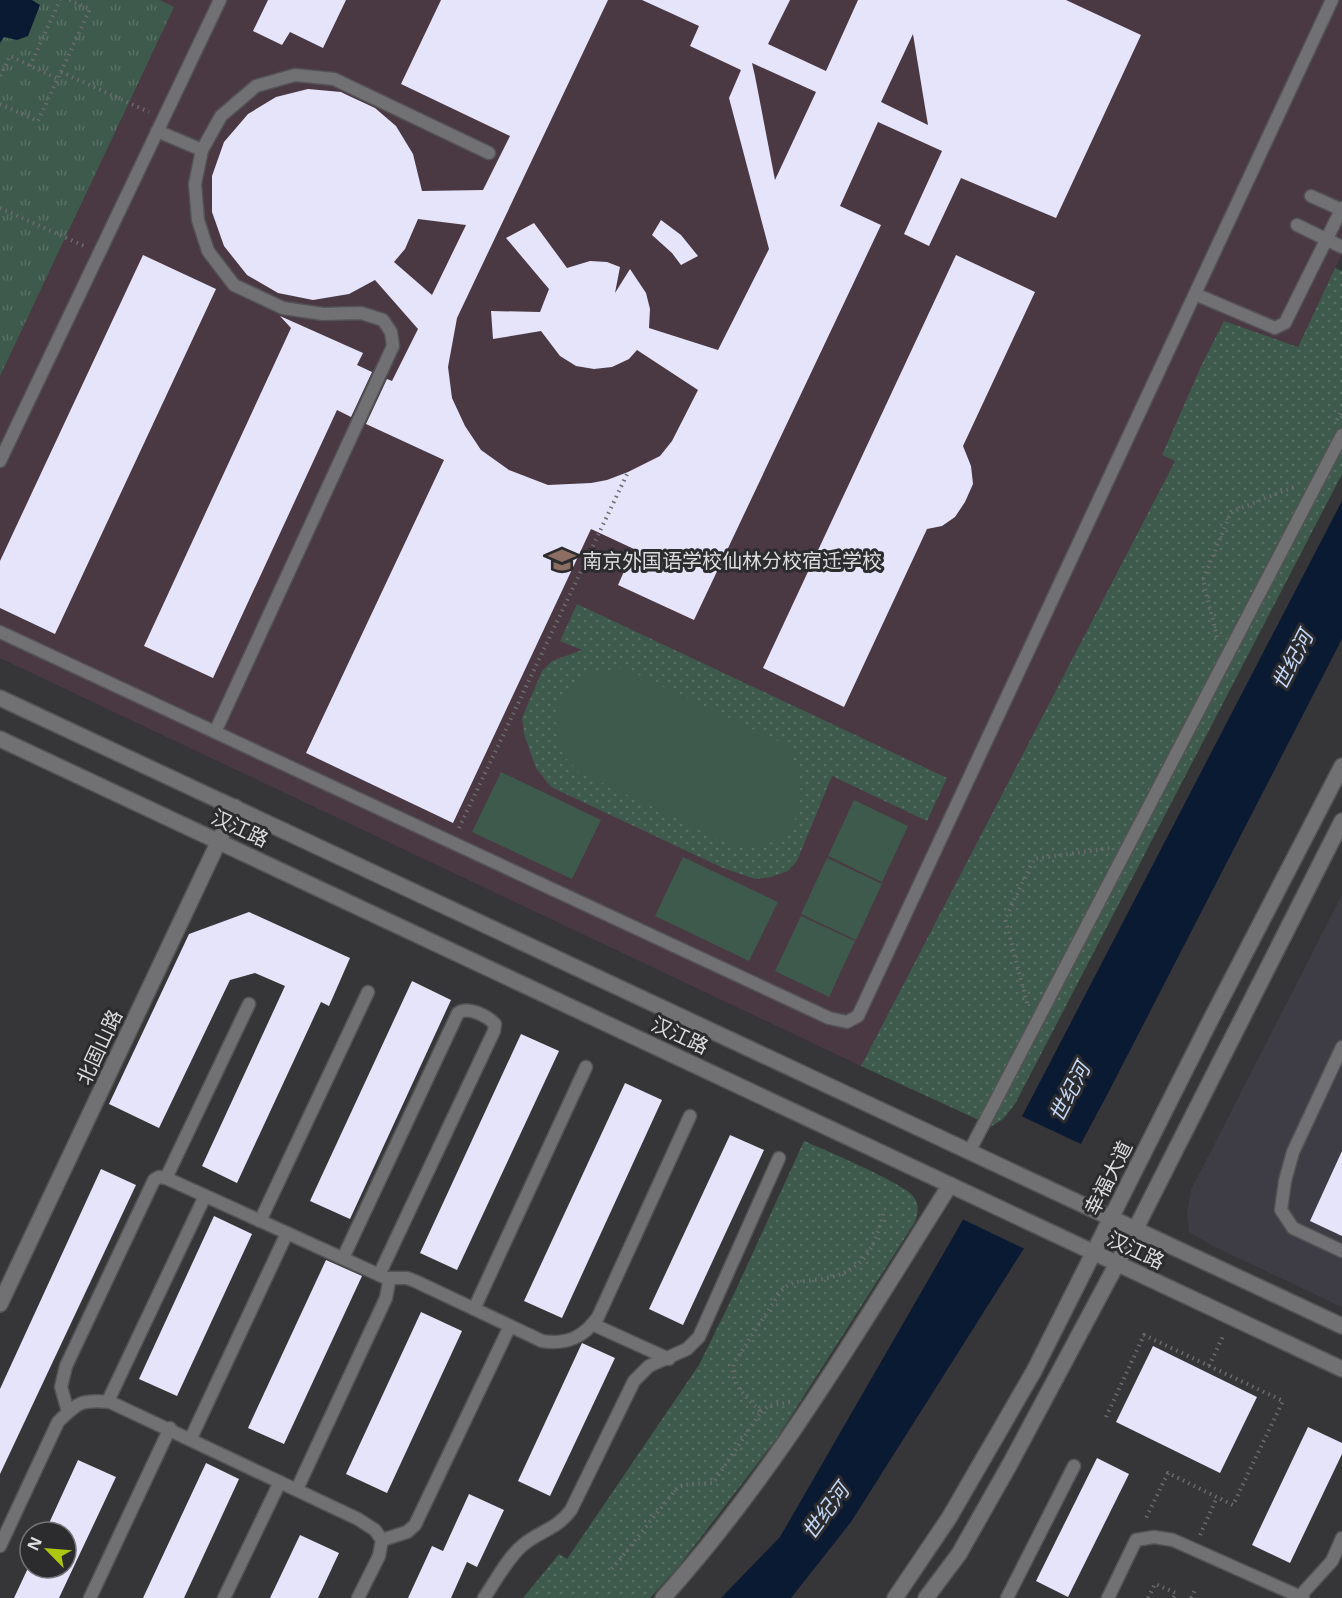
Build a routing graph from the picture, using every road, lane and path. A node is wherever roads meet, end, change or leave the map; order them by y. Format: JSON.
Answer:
{"nodes":[{"id":1,"x":60,"y":0,"type":"edge"},
{"id":2,"x":69,"y":0,"type":"edge"},
{"id":3,"x":220,"y":0,"type":"edge"},
{"id":4,"x":1332,"y":0,"type":"edge"},
{"id":5,"x":30,"y":66,"type":"junction"},
{"id":6,"x":61,"y":72,"type":"junction"},
{"id":7,"x":0,"y":76,"type":"edge"},
{"id":8,"x":58,"y":79,"type":"junction"},
{"id":9,"x":0,"y":104,"type":"edge"},
{"id":10,"x":164,"y":118,"type":"junction"},
{"id":11,"x":157,"y":131,"type":"junction"},
{"id":12,"x":202,"y":150,"type":"junction"},
{"id":13,"x":489,"y":153,"type":"dead end"},
{"id":14,"x":1311,"y":196,"type":"dead end"},
{"id":15,"x":0,"y":208,"type":"edge"},
{"id":16,"x":1342,"y":209,"type":"edge"},
{"id":17,"x":1297,"y":225,"type":"dead end"},
{"id":18,"x":1326,"y":239,"type":"junction"},
{"id":19,"x":1342,"y":247,"type":"edge"},
{"id":20,"x":99,"y":253,"type":"junction"},
{"id":21,"x":1195,"y":294,"type":"junction"},
{"id":22,"x":1342,"y":410,"type":"edge"},
{"id":23,"x":1337,"y":421,"type":"dead end"},
{"id":24,"x":1342,"y":435,"type":"edge"},
{"id":25,"x":0,"y":462,"type":"edge"},
{"id":26,"x":628,"y":472,"type":"dead end"},
{"id":27,"x":1305,"y":482,"type":"dead end"},
{"id":28,"x":0,"y":632,"type":"edge"},
{"id":29,"x":1217,"y":640,"type":"dead end"},
{"id":30,"x":0,"y":698,"type":"edge"},
{"id":31,"x":215,"y":732,"type":"junction"},
{"id":32,"x":0,"y":739,"type":"edge"},
{"id":33,"x":1342,"y":766,"type":"edge"},
{"id":34,"x":235,"y":807,"type":"junction"},
{"id":35,"x":1342,"y":821,"type":"edge"},
{"id":36,"x":219,"y":841,"type":"junction"},
{"id":37,"x":452,"y":842,"type":"junction"},
{"id":38,"x":1113,"y":848,"type":"dead end"},
{"id":39,"x":368,"y":992,"type":"dead end"},
{"id":40,"x":249,"y":1004,"type":"dead end"},
{"id":41,"x":1022,"y":1011,"type":"dead end"},
{"id":42,"x":1342,"y":1047,"type":"edge"},
{"id":43,"x":586,"y":1067,"type":"dead end"},
{"id":44,"x":690,"y":1116,"type":"dead end"},
{"id":45,"x":969,"y":1152,"type":"junction"},
{"id":46,"x":779,"y":1158,"type":"dead end"},
{"id":47,"x":166,"y":1178,"type":"junction"},
{"id":48,"x":950,"y":1185,"type":"junction"},
{"id":49,"x":205,"y":1196,"type":"junction"},
{"id":50,"x":884,"y":1211,"type":"dead end"},
{"id":51,"x":1111,"y":1218,"type":"junction"},
{"id":52,"x":260,"y":1221,"type":"junction"},
{"id":53,"x":1135,"y":1230,"type":"junction"},
{"id":54,"x":287,"y":1233,"type":"junction"},
{"id":55,"x":1342,"y":1251,"type":"edge"},
{"id":56,"x":1094,"y":1253,"type":"junction"},
{"id":57,"x":343,"y":1258,"type":"junction"},
{"id":58,"x":1117,"y":1264,"type":"junction"},
{"id":59,"x":383,"y":1276,"type":"junction"},
{"id":60,"x":0,"y":1304,"type":"edge"},
{"id":61,"x":474,"y":1309,"type":"junction"},
{"id":62,"x":1231,"y":1317,"type":"junction"},
{"id":63,"x":592,"y":1324,"type":"junction"},
{"id":64,"x":510,"y":1326,"type":"junction"},
{"id":65,"x":1342,"y":1326,"type":"edge"},
{"id":66,"x":669,"y":1359,"type":"junction"},
{"id":67,"x":1209,"y":1366,"type":"junction"},
{"id":68,"x":1342,"y":1369,"type":"edge"},
{"id":69,"x":108,"y":1401,"type":"junction"},
{"id":70,"x":68,"y":1412,"type":"junction"},
{"id":71,"x":1106,"y":1417,"type":"dead end"},
{"id":72,"x":170,"y":1428,"type":"junction"},
{"id":73,"x":191,"y":1438,"type":"junction"},
{"id":74,"x":1074,"y":1466,"type":"dead end"},
{"id":75,"x":280,"y":1482,"type":"junction"},
{"id":76,"x":297,"y":1489,"type":"junction"},
{"id":77,"x":1217,"y":1497,"type":"junction"},
{"id":78,"x":1342,"y":1538,"type":"edge"},
{"id":79,"x":382,"y":1540,"type":"junction"},
{"id":80,"x":1136,"y":1540,"type":"junction"},
{"id":81,"x":0,"y":1546,"type":"edge"},
{"id":82,"x":1193,"y":1549,"type":"junction"},
{"id":83,"x":612,"y":1569,"type":"dead end"},
{"id":84,"x":1196,"y":1588,"type":"dead end"},
{"id":85,"x":1302,"y":1597,"type":"edge"},
{"id":86,"x":90,"y":1598,"type":"edge"},
{"id":87,"x":224,"y":1598,"type":"edge"},
{"id":88,"x":358,"y":1598,"type":"edge"},
{"id":89,"x":484,"y":1598,"type":"edge"},
{"id":90,"x":663,"y":1598,"type":"edge"},
{"id":91,"x":895,"y":1598,"type":"edge"},
{"id":92,"x":926,"y":1598,"type":"edge"},
{"id":93,"x":1007,"y":1598,"type":"edge"},
{"id":94,"x":1108,"y":1598,"type":"edge"},
{"id":95,"x":1148,"y":1598,"type":"edge"},
{"id":96,"x":1173,"y":1598,"type":"edge"},
{"id":97,"x":1191,"y":1598,"type":"edge"}],
"edges":[{"from":1,"to":5,"type":"path"},
{"from":2,"to":6,"type":"path"},
{"from":3,"to":10,"type":"lane"},
{"from":4,"to":21,"type":"lane"},
{"from":5,"to":7,"type":"path"},
{"from":5,"to":8,"type":"path"},
{"from":6,"to":8,"type":"path"},
{"from":6,"to":10,"type":"path"},
{"from":8,"to":9,"type":"path"},
{"from":10,"to":11,"type":"lane"},
{"from":11,"to":12,"type":"lane"},
{"from":11,"to":20,"type":"lane"},
{"from":12,"to":13,"type":"lane"},
{"from":12,"to":31,"type":"lane"},
{"from":14,"to":16,"type":"lane"},
{"from":15,"to":20,"type":"path"},
{"from":16,"to":18,"type":"lane"},
{"from":17,"to":18,"type":"lane"},
{"from":18,"to":19,"type":"lane"},
{"from":18,"to":21,"type":"lane"},
{"from":20,"to":25,"type":"lane"},
{"from":21,"to":37,"type":"lane"},
{"from":22,"to":23,"type":"path"},
{"from":24,"to":45,"type":"lane"},
{"from":26,"to":37,"type":"path"},
{"from":27,"to":29,"type":"path"},
{"from":28,"to":31,"type":"lane"},
{"from":30,"to":34,"type":"street","name":"汉江路"},
{"from":31,"to":37,"type":"lane"},
{"from":32,"to":36,"type":"street","name":"汉江路"},
{"from":33,"to":51,"type":"street","name":"幸福大道"},
{"from":34,"to":36,"type":"street","name":"北固山路"},
{"from":34,"to":45,"type":"street","name":"汉江路"},
{"from":35,"to":53,"type":"street"},
{"from":36,"to":48,"type":"street","name":"汉江路"},
{"from":36,"to":60,"type":"street","name":"北固山路"},
{"from":38,"to":41,"type":"path"},
{"from":39,"to":52,"type":"lane"},
{"from":40,"to":47,"type":"lane"},
{"from":42,"to":55,"type":"lane"},
{"from":43,"to":61,"type":"lane"},
{"from":44,"to":63,"type":"lane"},
{"from":45,"to":51,"type":"street","name":"汉江路"},
{"from":46,"to":66,"type":"lane"},
{"from":47,"to":49,"type":"lane"},
{"from":47,"to":70,"type":"lane"},
{"from":48,"to":56,"type":"street","name":"汉江路"},
{"from":48,"to":90,"type":"street"},
{"from":49,"to":52,"type":"lane"},
{"from":49,"to":69,"type":"lane"},
{"from":50,"to":83,"type":"path"},
{"from":51,"to":53,"type":"street","name":"汉江路"},
{"from":51,"to":56,"type":"street","name":"幸福大道"},
{"from":52,"to":54,"type":"lane"},
{"from":53,"to":58,"type":"street"},
{"from":53,"to":65,"type":"street","name":"汉江路"},
{"from":54,"to":57,"type":"lane"},
{"from":54,"to":73,"type":"lane"},
{"from":56,"to":58,"type":"street","name":"汉江路"},
{"from":56,"to":91,"type":"street","name":"幸福大道"},
{"from":57,"to":59,"type":"lane"},
{"from":57,"to":59,"type":"lane"},
{"from":58,"to":62,"type":"street","name":"汉江路"},
{"from":58,"to":92,"type":"street"},
{"from":59,"to":61,"type":"lane"},
{"from":59,"to":76,"type":"lane"},
{"from":61,"to":64,"type":"lane"},
{"from":62,"to":67,"type":"path"},
{"from":62,"to":68,"type":"street","name":"汉江路"},
{"from":63,"to":64,"type":"lane"},
{"from":63,"to":66,"type":"lane"},
{"from":64,"to":79,"type":"lane"},
{"from":66,"to":89,"type":"lane"},
{"from":67,"to":71,"type":"path"},
{"from":67,"to":77,"type":"path"},
{"from":69,"to":70,"type":"lane"},
{"from":69,"to":72,"type":"lane"},
{"from":70,"to":81,"type":"lane"},
{"from":72,"to":73,"type":"lane"},
{"from":72,"to":86,"type":"lane"},
{"from":73,"to":75,"type":"lane"},
{"from":74,"to":93,"type":"lane"},
{"from":75,"to":76,"type":"lane"},
{"from":75,"to":87,"type":"lane"},
{"from":76,"to":79,"type":"lane"},
{"from":77,"to":80,"type":"path"},
{"from":77,"to":82,"type":"path"},
{"from":78,"to":85,"type":"lane"},
{"from":79,"to":88,"type":"lane"},
{"from":80,"to":82,"type":"lane"},
{"from":80,"to":94,"type":"lane"},
{"from":82,"to":85,"type":"lane"},
{"from":84,"to":97,"type":"path"},
{"from":95,"to":96,"type":"path"}]}
